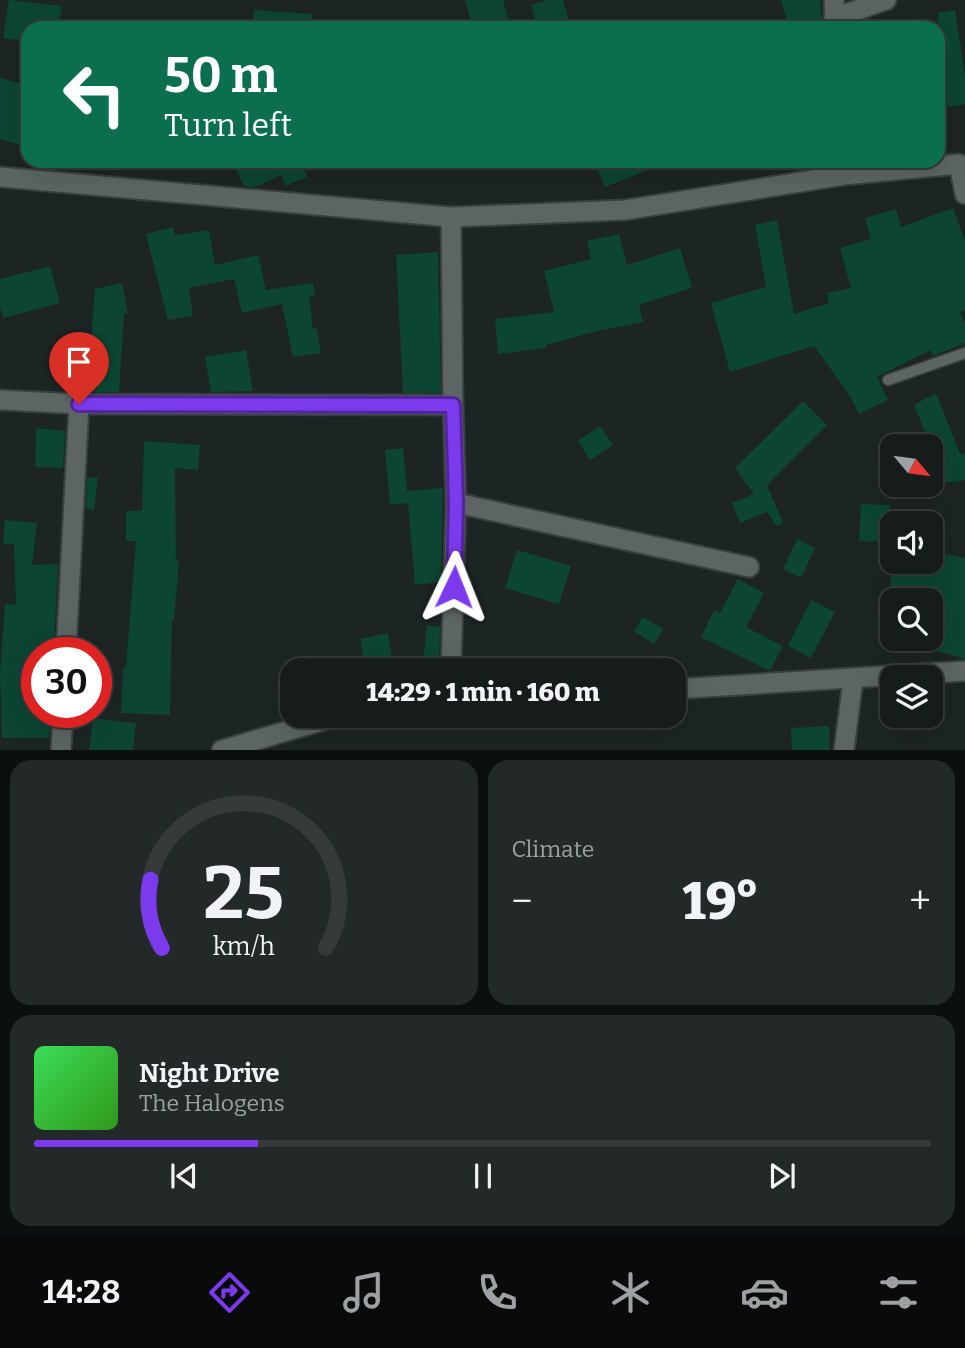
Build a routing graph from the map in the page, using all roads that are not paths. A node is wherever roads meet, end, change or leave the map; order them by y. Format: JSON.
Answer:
{"nodes":[{"id":1,"x":886,"y":0,"type":"edge"},
{"id":2,"x":835,"y":15,"type":"edge"},
{"id":3,"x":945,"y":164,"type":"edge"},
{"id":4,"x":844,"y":168,"type":"edge"},
{"id":5,"x":0,"y":177,"type":"edge"},
{"id":6,"x":965,"y":194,"type":"edge"},
{"id":7,"x":451,"y":217,"type":"junction"},
{"id":8,"x":965,"y":353,"type":"edge"},
{"id":9,"x":888,"y":380,"type":"dead end"},
{"id":10,"x":0,"y":400,"type":"edge"},
{"id":11,"x":79,"y":404,"type":"junction"},
{"id":12,"x":453,"y":405,"type":"junction"},
{"id":13,"x":456,"y":503,"type":"junction"},
{"id":14,"x":748,"y":567,"type":"dead end"},
{"id":15,"x":67,"y":637,"type":"edge"},
{"id":16,"x":451,"y":658,"type":"edge"},
{"id":17,"x":965,"y":671,"type":"edge"},
{"id":18,"x":853,"y":680,"type":"junction"},
{"id":19,"x":686,"y":688,"type":"edge"},
{"id":20,"x":62,"y":728,"type":"edge"},
{"id":21,"x":312,"y":728,"type":"edge"},
{"id":22,"x":283,"y":741,"type":"edge"},
{"id":23,"x":61,"y":750,"type":"edge"},
{"id":24,"x":222,"y":750,"type":"edge"},
{"id":25,"x":844,"y":750,"type":"edge"}],
"edges":[{"from":1,"to":2,"type":"street"},
{"from":3,"to":6,"type":"street"},
{"from":4,"to":7,"type":"street"},
{"from":5,"to":7,"type":"street"},
{"from":7,"to":12,"type":"street"},
{"from":8,"to":9,"type":"lane"},
{"from":10,"to":11,"type":"street"},
{"from":11,"to":12,"type":"street"},
{"from":11,"to":15,"type":"street"},
{"from":12,"to":13,"type":"street"},
{"from":13,"to":14,"type":"street"},
{"from":13,"to":16,"type":"street"},
{"from":17,"to":18,"type":"street"},
{"from":18,"to":19,"type":"street"},
{"from":18,"to":25,"type":"street"},
{"from":20,"to":23,"type":"street"},
{"from":21,"to":22,"type":"street"},
{"from":22,"to":24,"type":"street"}]}
